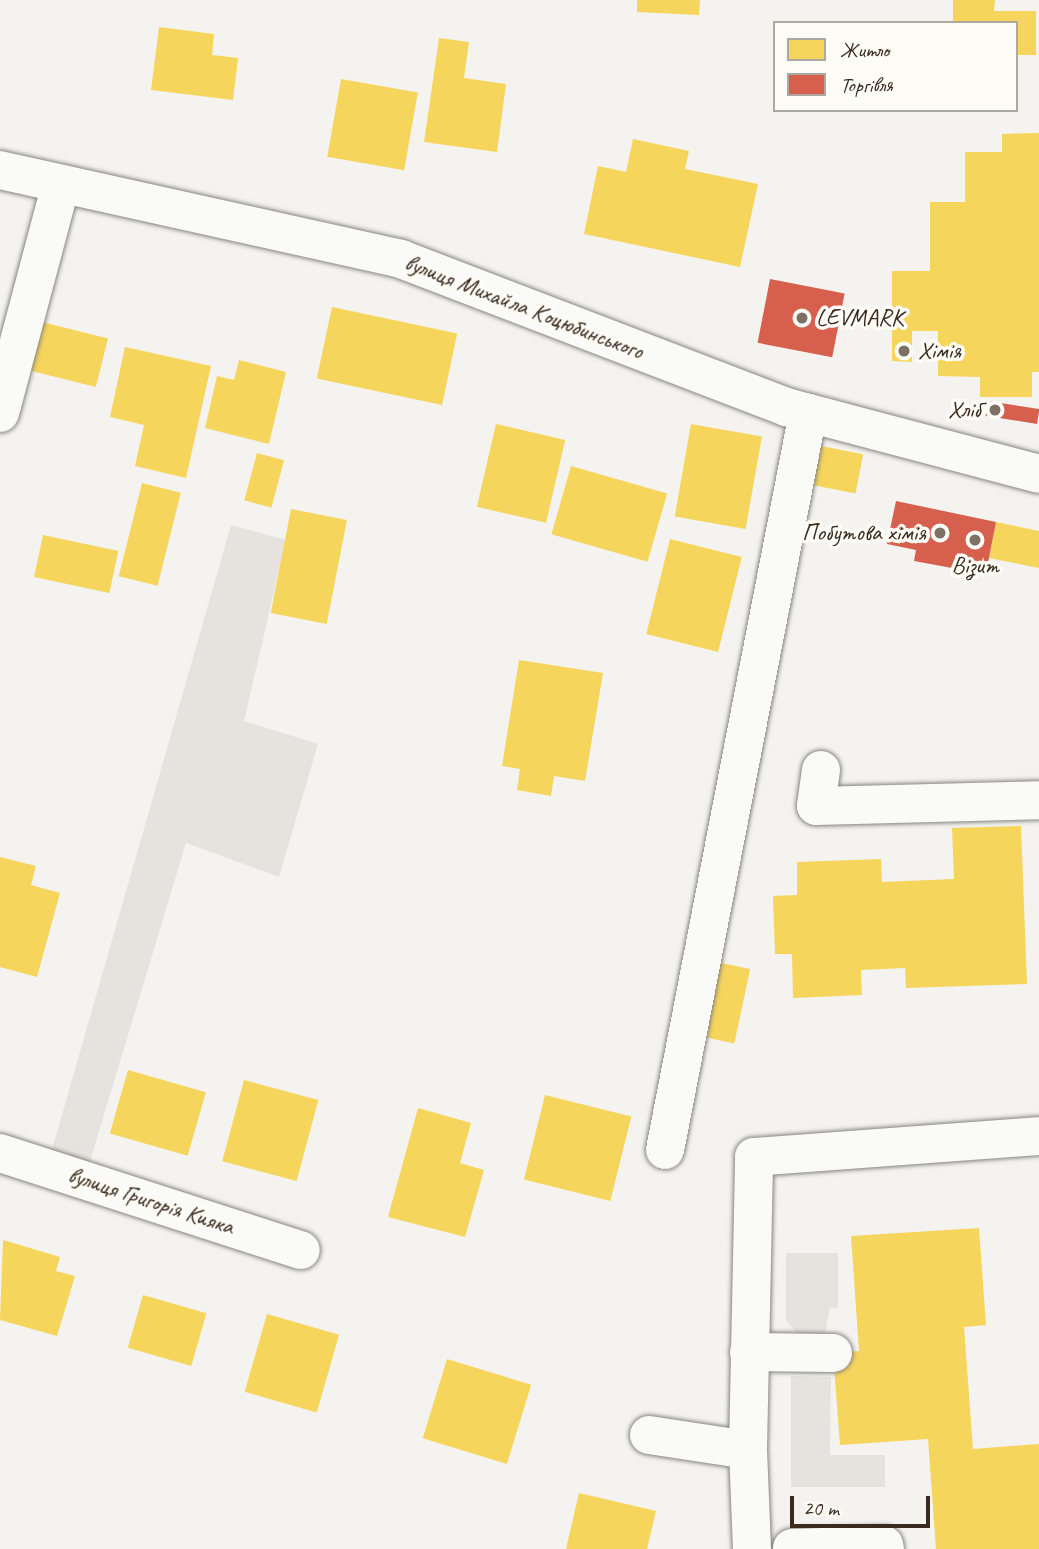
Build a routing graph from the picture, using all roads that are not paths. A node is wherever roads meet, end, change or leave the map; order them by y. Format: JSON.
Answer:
{"nodes":[{"id":1,"x":0,"y":170,"type":"edge"},
{"id":2,"x":61,"y":184,"type":"junction"},
{"id":3,"x":0,"y":413,"type":"edge"},
{"id":4,"x":808,"y":413,"type":"junction"},
{"id":5,"x":1039,"y":474,"type":"edge"},
{"id":6,"x":821,"y":770,"type":"dead end"},
{"id":7,"x":1039,"y":800,"type":"edge"},
{"id":8,"x":1039,"y":1136,"type":"edge"},
{"id":9,"x":665,"y":1150,"type":"dead end"},
{"id":10,"x":0,"y":1153,"type":"edge"},
{"id":11,"x":302,"y":1250,"type":"dead end"},
{"id":12,"x":749,"y":1352,"type":"junction"},
{"id":13,"x":833,"y":1353,"type":"dead end"},
{"id":14,"x":649,"y":1435,"type":"dead end"},
{"id":15,"x":748,"y":1450,"type":"junction"},
{"id":16,"x":752,"y":1549,"type":"edge"},
{"id":17,"x":781,"y":1549,"type":"edge"},
{"id":18,"x":885,"y":1549,"type":"edge"}],
"edges":[{"from":1,"to":2,"type":"street","name":"вулиця Михайла Коцюбинського"},
{"from":2,"to":3,"type":"street"},
{"from":2,"to":4,"type":"street","name":"вулиця Михайла Коцюбинського"},
{"from":4,"to":5,"type":"street","name":"вулиця Михайла Коцюбинського"},
{"from":4,"to":9,"type":"street"},
{"from":6,"to":7,"type":"street"},
{"from":8,"to":12,"type":"street"},
{"from":10,"to":11,"type":"street","name":"вулиця Григорія Кияка"},
{"from":12,"to":13,"type":"street"},
{"from":12,"to":15,"type":"street"},
{"from":14,"to":15,"type":"street"},
{"from":15,"to":16,"type":"street"},
{"from":17,"to":18,"type":"street"}]}
